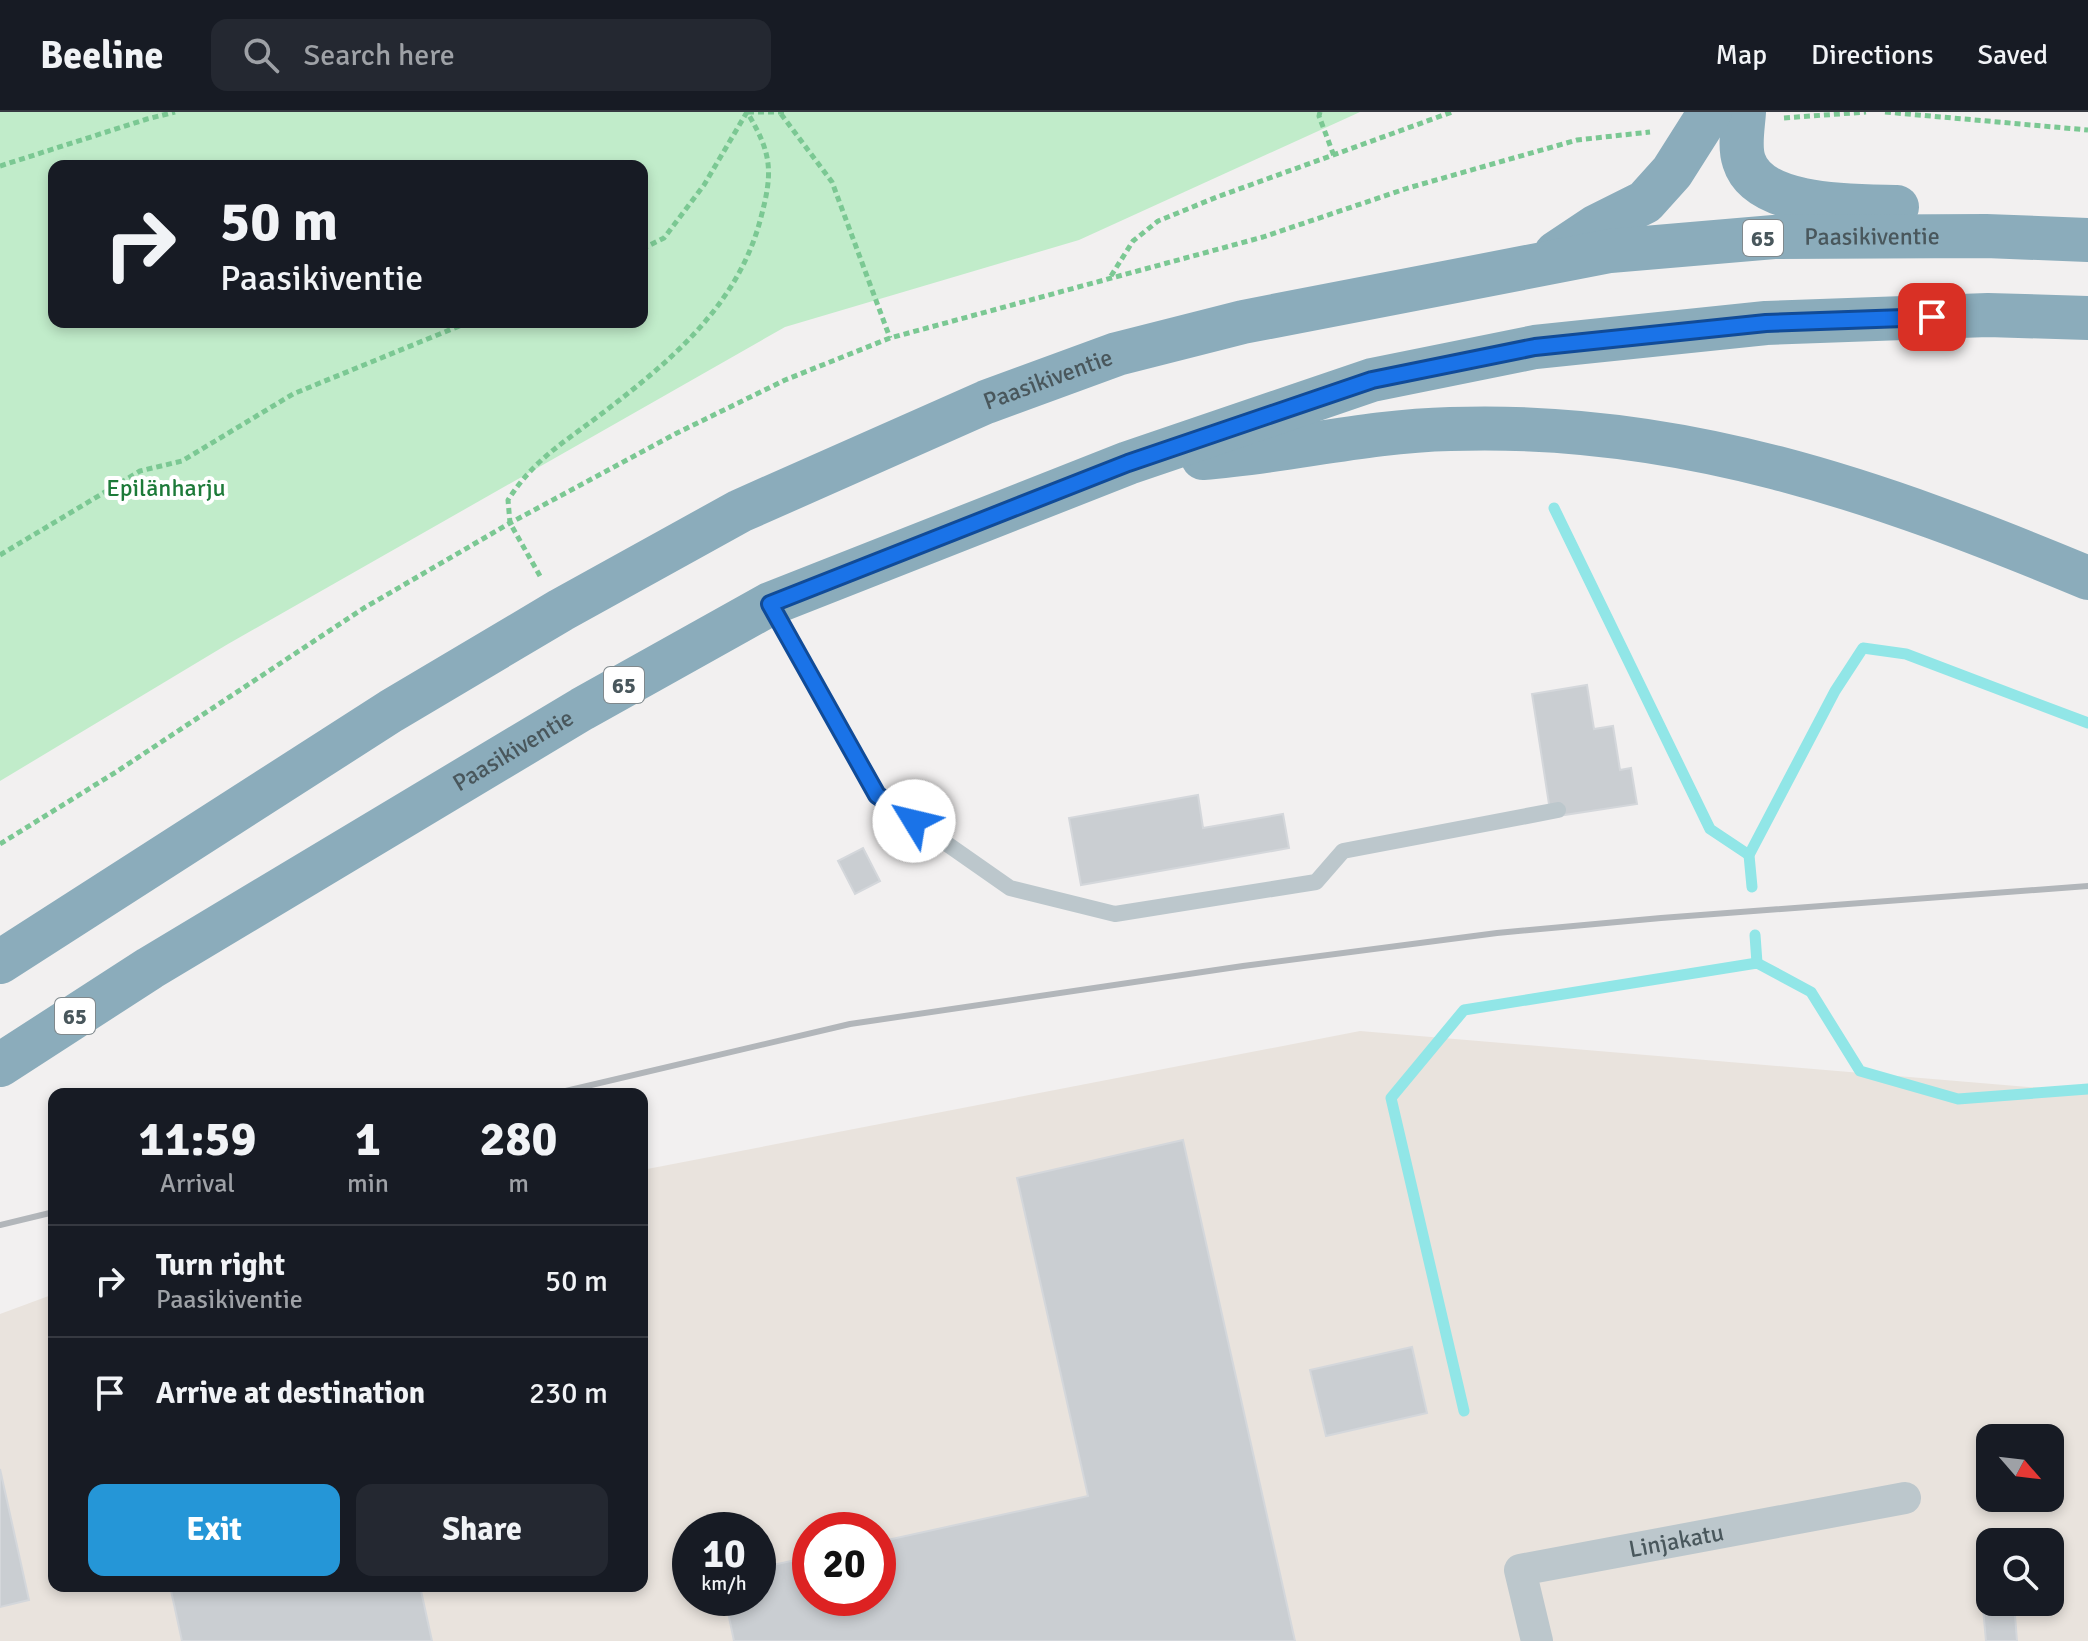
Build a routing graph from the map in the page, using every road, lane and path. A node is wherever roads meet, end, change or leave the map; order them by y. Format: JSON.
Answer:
{"nodes":[{"id":1,"x":175,"y":112,"type":"edge"},
{"id":2,"x":747,"y":112,"type":"edge"},
{"id":3,"x":1452,"y":112,"type":"edge"},
{"id":4,"x":1710,"y":112,"type":"edge"},
{"id":5,"x":1866,"y":112,"type":"edge"},
{"id":6,"x":1885,"y":112,"type":"edge"},
{"id":7,"x":783,"y":113,"type":"edge"},
{"id":8,"x":1319,"y":113,"type":"edge"},
{"id":9,"x":1761,"y":115,"type":"edge"},
{"id":10,"x":2088,"y":130,"type":"edge"},
{"id":11,"x":1651,"y":131,"type":"dead end"},
{"id":12,"x":1334,"y":156,"type":"junction"},
{"id":13,"x":0,"y":166,"type":"edge"},
{"id":14,"x":1986,"y":236,"type":"junction"},
{"id":15,"x":2088,"y":240,"type":"edge"},
{"id":16,"x":648,"y":246,"type":"edge"},
{"id":17,"x":1541,"y":263,"type":"junction"},
{"id":18,"x":1110,"y":278,"type":"junction"},
{"id":19,"x":2088,"y":318,"type":"edge"},
{"id":20,"x":454,"y":328,"type":"edge"},
{"id":21,"x":890,"y":338,"type":"junction"},
{"id":22,"x":1128,"y":463,"type":"junction"},
{"id":23,"x":510,"y":523,"type":"junction"},
{"id":24,"x":0,"y":555,"type":"edge"},
{"id":25,"x":2088,"y":578,"type":"edge"},
{"id":26,"x":770,"y":604,"type":"junction"},
{"id":27,"x":561,"y":610,"type":"junction"},
{"id":28,"x":1558,"y":810,"type":"dead end"},
{"id":29,"x":0,"y":844,"type":"edge"},
{"id":30,"x":0,"y":962,"type":"edge"},
{"id":31,"x":0,"y":1065,"type":"edge"},
{"id":32,"x":1905,"y":1498,"type":"dead end"},
{"id":33,"x":1537,"y":1641,"type":"edge"}],
"edges":[{"from":1,"to":13,"type":"path"},
{"from":2,"to":7,"type":"path"},
{"from":2,"to":16,"type":"path"},
{"from":2,"to":23,"type":"path"},
{"from":3,"to":12,"type":"path"},
{"from":4,"to":17,"type":"highway"},
{"from":5,"to":9,"type":"path"},
{"from":6,"to":10,"type":"path"},
{"from":7,"to":21,"type":"path"},
{"from":8,"to":12,"type":"path"},
{"from":9,"to":14,"type":"highway"},
{"from":11,"to":18,"type":"path"},
{"from":12,"to":18,"type":"path"},
{"from":14,"to":15,"type":"highway","name":"Paasikiventie","number":"65"},
{"from":14,"to":17,"type":"highway","name":"Paasikiventie","number":"65"},
{"from":17,"to":27,"type":"highway","name":"Paasikiventie","number":"65"},
{"from":18,"to":21,"type":"path"},
{"from":19,"to":22,"type":"highway","name":"Paasikiventie","number":"65"},
{"from":20,"to":24,"type":"path"},
{"from":21,"to":23,"type":"path"},
{"from":22,"to":25,"type":"highway"},
{"from":22,"to":26,"type":"highway","name":"Paasikiventie","number":"65"},
{"from":23,"to":27,"type":"path"},
{"from":23,"to":29,"type":"path"},
{"from":26,"to":28,"type":"lane"},
{"from":26,"to":31,"type":"highway","name":"Paasikiventie","number":"65"},
{"from":27,"to":30,"type":"highway","name":"Paasikiventie","number":"65"},
{"from":32,"to":33,"type":"street","name":"Linjakatu"}]}
